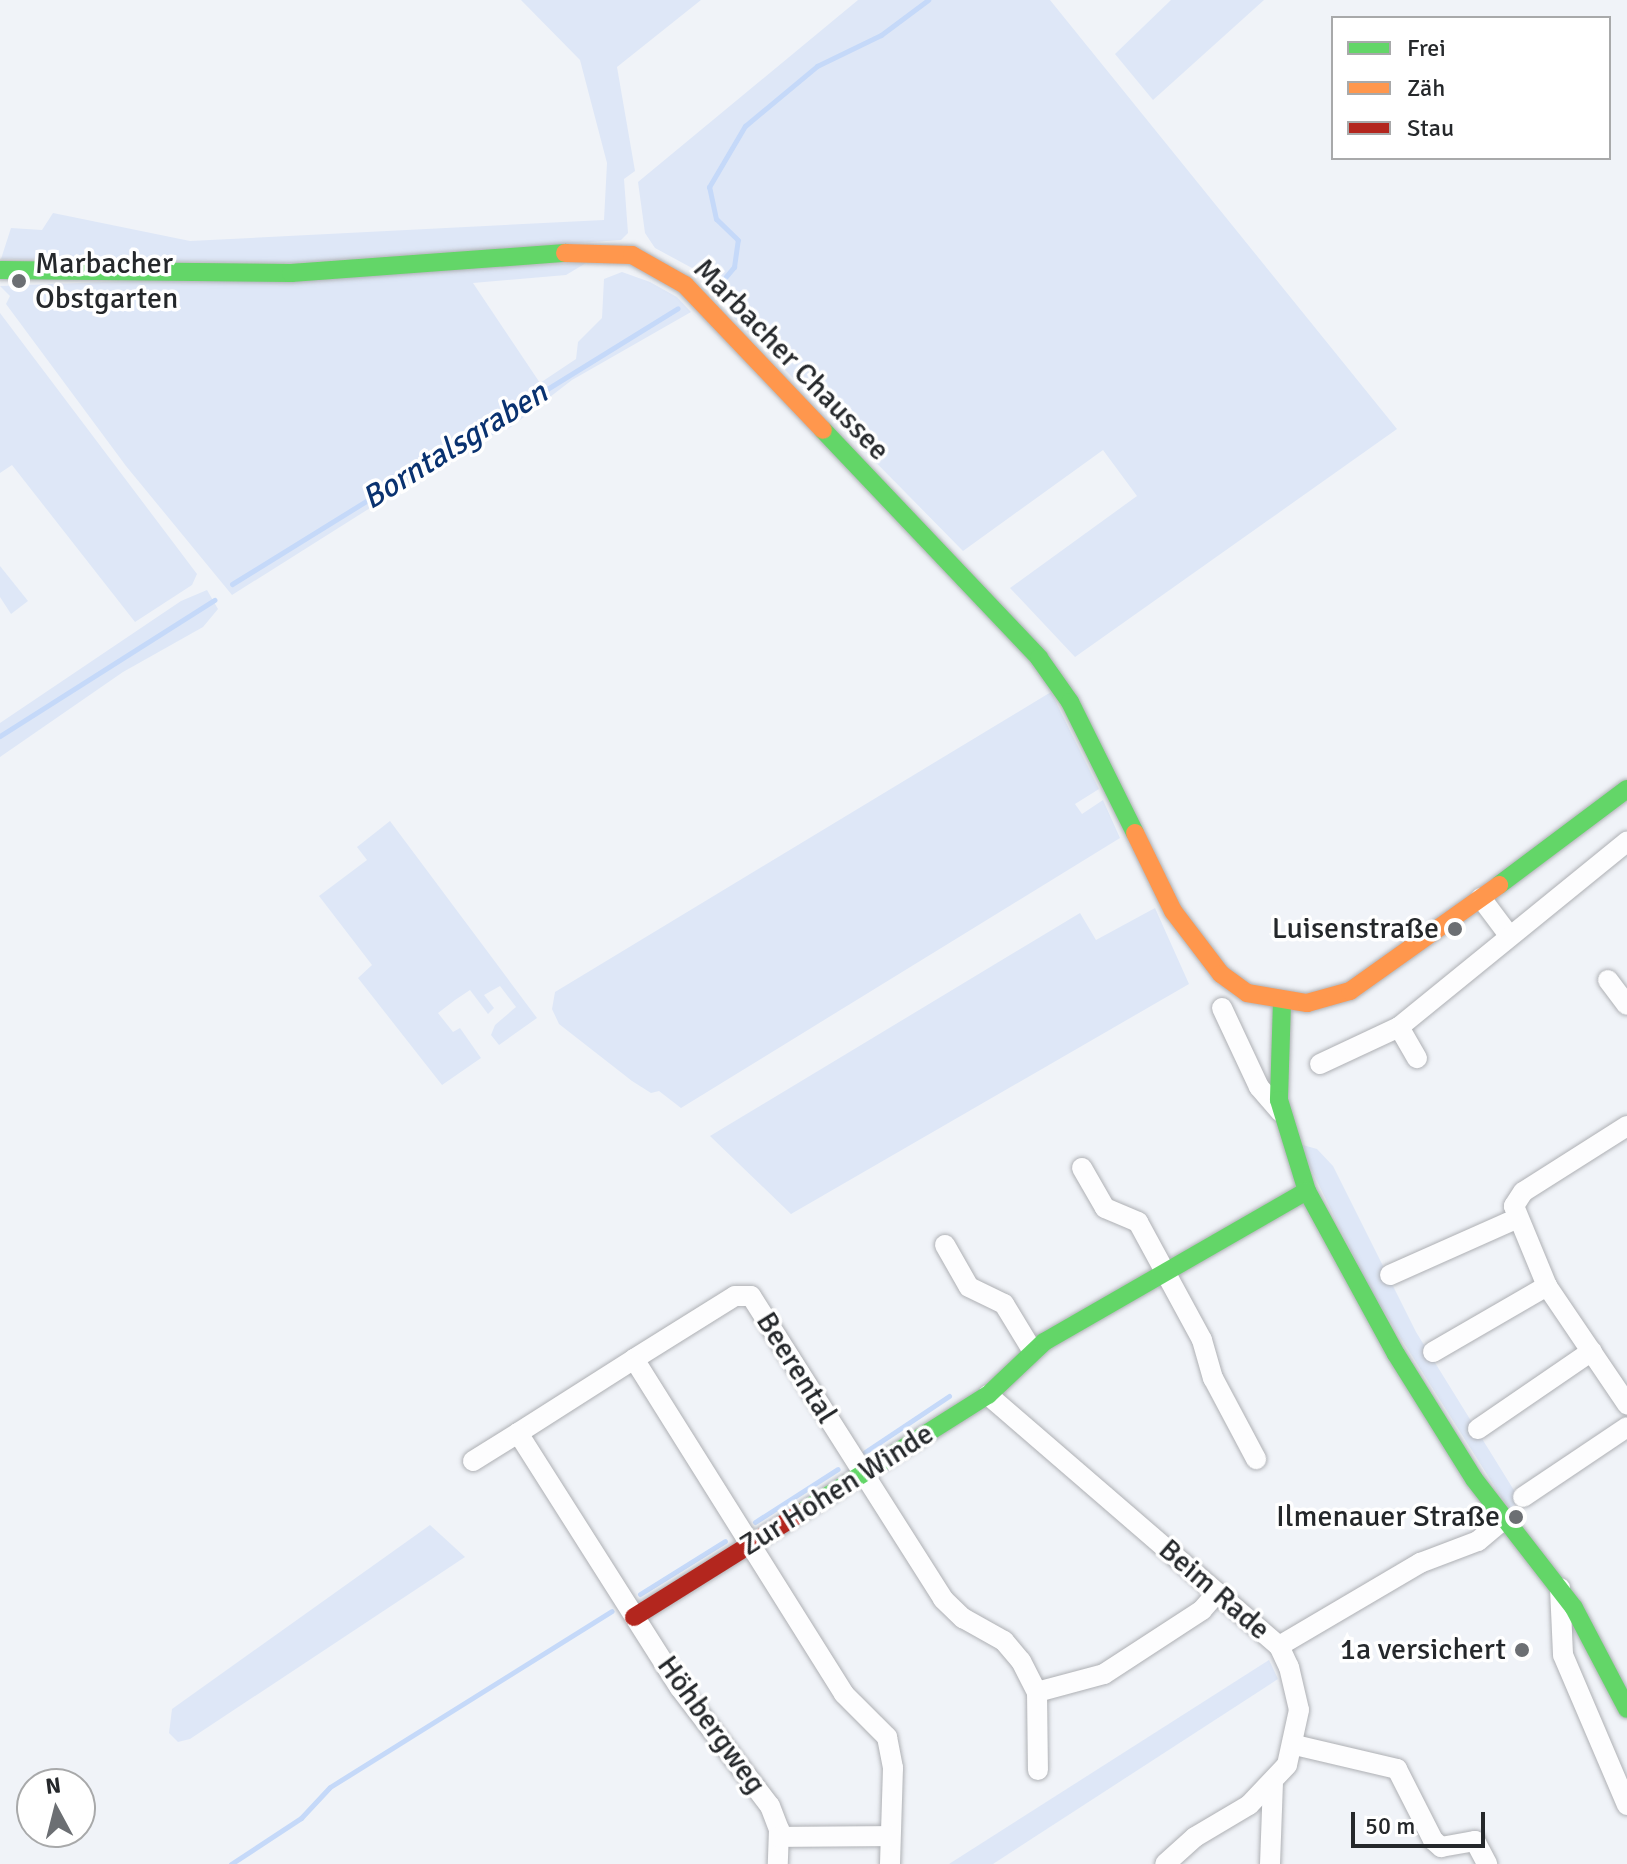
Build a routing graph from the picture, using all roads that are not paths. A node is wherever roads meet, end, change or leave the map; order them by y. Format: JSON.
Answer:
{"nodes":[{"id":1,"x":0,"y":270,"type":"edge"},
{"id":2,"x":1627,"y":789,"type":"edge"},
{"id":3,"x":1627,"y":842,"type":"edge"},
{"id":4,"x":1481,"y":898,"type":"junction"},
{"id":5,"x":1508,"y":934,"type":"junction"},
{"id":6,"x":1608,"y":980,"type":"dead end"},
{"id":7,"x":1282,"y":1002,"type":"junction"},
{"id":8,"x":1627,"y":1005,"type":"edge"},
{"id":9,"x":1222,"y":1008,"type":"dead end"},
{"id":10,"x":1399,"y":1027,"type":"junction"},
{"id":11,"x":1417,"y":1058,"type":"dead end"},
{"id":12,"x":1320,"y":1064,"type":"dead end"},
{"id":13,"x":1281,"y":1112,"type":"junction"},
{"id":14,"x":1627,"y":1126,"type":"edge"},
{"id":15,"x":1082,"y":1168,"type":"dead end"},
{"id":16,"x":1307,"y":1191,"type":"junction"},
{"id":17,"x":1516,"y":1219,"type":"junction"},
{"id":18,"x":945,"y":1245,"type":"dead end"},
{"id":19,"x":1166,"y":1270,"type":"junction"},
{"id":20,"x":1390,"y":1275,"type":"dead end"},
{"id":21,"x":1547,"y":1286,"type":"junction"},
{"id":22,"x":1032,"y":1350,"type":"junction"},
{"id":23,"x":1592,"y":1351,"type":"junction"},
{"id":24,"x":1433,"y":1352,"type":"dead end"},
{"id":25,"x":634,"y":1359,"type":"junction"},
{"id":26,"x":988,"y":1395,"type":"junction"},
{"id":27,"x":1627,"y":1404,"type":"edge"},
{"id":28,"x":1627,"y":1427,"type":"edge"},
{"id":29,"x":1478,"y":1429,"type":"dead end"},
{"id":30,"x":518,"y":1433,"type":"junction"},
{"id":31,"x":1256,"y":1459,"type":"dead end"},
{"id":32,"x":473,"y":1461,"type":"dead end"},
{"id":33,"x":862,"y":1474,"type":"junction"},
{"id":34,"x":1523,"y":1497,"type":"dead end"},
{"id":35,"x":1504,"y":1519,"type":"junction"},
{"id":36,"x":749,"y":1546,"type":"junction"},
{"id":37,"x":1560,"y":1588,"type":"junction"},
{"id":38,"x":1217,"y":1593,"type":"junction"},
{"id":39,"x":634,"y":1617,"type":"junction"},
{"id":40,"x":1279,"y":1646,"type":"junction"},
{"id":41,"x":1037,"y":1692,"type":"junction"},
{"id":42,"x":1627,"y":1709,"type":"edge"},
{"id":43,"x":1295,"y":1745,"type":"junction"},
{"id":44,"x":1038,"y":1770,"type":"dead end"},
{"id":45,"x":1273,"y":1784,"type":"junction"},
{"id":46,"x":1627,"y":1805,"type":"edge"},
{"id":47,"x":889,"y":1836,"type":"junction"},
{"id":48,"x":779,"y":1837,"type":"junction"},
{"id":49,"x":778,"y":1864,"type":"edge"},
{"id":50,"x":890,"y":1864,"type":"edge"},
{"id":51,"x":1165,"y":1864,"type":"edge"},
{"id":52,"x":1270,"y":1864,"type":"edge"},
{"id":53,"x":1487,"y":1864,"type":"edge"}],
"edges":[{"from":1,"to":7,"type":"street","name":"Marbacher Chaussee"},
{"from":2,"to":4,"type":"street"},
{"from":3,"to":5,"type":"street"},
{"from":4,"to":5,"type":"street"},
{"from":4,"to":7,"type":"street"},
{"from":5,"to":10,"type":"street"},
{"from":6,"to":8,"type":"street"},
{"from":7,"to":13,"type":"street"},
{"from":9,"to":13,"type":"street"},
{"from":10,"to":11,"type":"street"},
{"from":10,"to":12,"type":"street"},
{"from":13,"to":16,"type":"street"},
{"from":14,"to":17,"type":"street"},
{"from":15,"to":19,"type":"street"},
{"from":16,"to":19,"type":"street","name":"Zur Hohen Winde"},
{"from":16,"to":35,"type":"street"},
{"from":17,"to":20,"type":"street"},
{"from":17,"to":21,"type":"street"},
{"from":18,"to":22,"type":"street"},
{"from":19,"to":22,"type":"street","name":"Zur Hohen Winde"},
{"from":19,"to":31,"type":"street"},
{"from":21,"to":23,"type":"street"},
{"from":21,"to":24,"type":"street"},
{"from":22,"to":26,"type":"street","name":"Zur Hohen Winde"},
{"from":23,"to":27,"type":"street"},
{"from":23,"to":29,"type":"street"},
{"from":25,"to":30,"type":"street","name":"Beerental"},
{"from":25,"to":33,"type":"street","name":"Beerental"},
{"from":25,"to":36,"type":"street"},
{"from":26,"to":33,"type":"street","name":"Zur Hohen Winde"},
{"from":26,"to":38,"type":"street","name":"Beim Rade"},
{"from":28,"to":34,"type":"street"},
{"from":30,"to":32,"type":"street","name":"Beerental"},
{"from":30,"to":39,"type":"street"},
{"from":33,"to":36,"type":"street","name":"Zur Hohen Winde"},
{"from":33,"to":41,"type":"street"},
{"from":35,"to":37,"type":"street"},
{"from":35,"to":40,"type":"street","name":"Beim Rade"},
{"from":36,"to":39,"type":"street","name":"Zur Hohen Winde"},
{"from":36,"to":47,"type":"street"},
{"from":37,"to":42,"type":"street"},
{"from":37,"to":46,"type":"street"},
{"from":38,"to":40,"type":"street","name":"Beim Rade"},
{"from":38,"to":41,"type":"street"},
{"from":39,"to":48,"type":"street","name":"Höhbergweg"},
{"from":40,"to":43,"type":"street"},
{"from":41,"to":44,"type":"street"},
{"from":43,"to":45,"type":"street"},
{"from":43,"to":53,"type":"street"},
{"from":45,"to":51,"type":"street"},
{"from":45,"to":52,"type":"street"},
{"from":47,"to":48,"type":"street"},
{"from":47,"to":50,"type":"street"},
{"from":48,"to":49,"type":"street","name":"Höhbergweg"}]}
